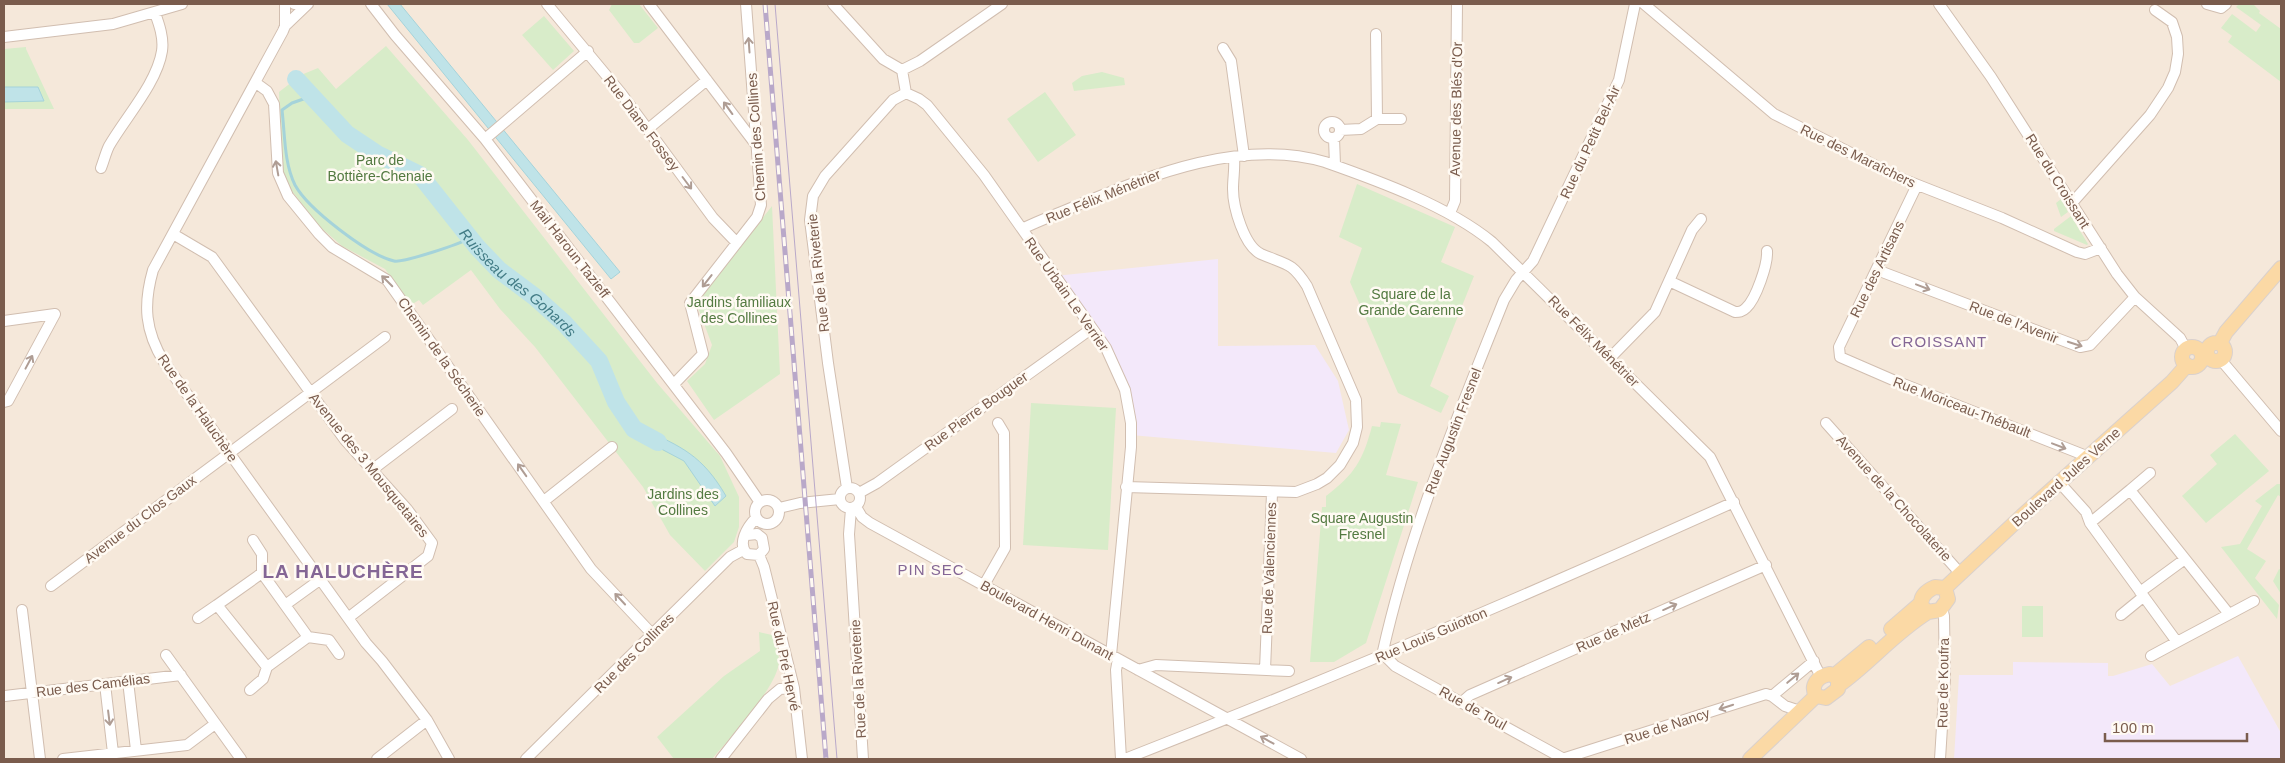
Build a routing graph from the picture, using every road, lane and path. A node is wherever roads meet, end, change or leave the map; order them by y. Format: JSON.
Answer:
{"nodes":[{"id":1,"x":182,"y":4,"type":"edge"},
{"id":2,"x":285,"y":4,"type":"edge"},
{"id":3,"x":308,"y":4,"type":"edge"},
{"id":4,"x":371,"y":4,"type":"edge"},
{"id":5,"x":547,"y":4,"type":"edge"},
{"id":6,"x":649,"y":4,"type":"edge"},
{"id":7,"x":746,"y":4,"type":"edge"},
{"id":8,"x":833,"y":4,"type":"edge"},
{"id":9,"x":1002,"y":4,"type":"edge"},
{"id":10,"x":1457,"y":4,"type":"edge"},
{"id":11,"x":1635,"y":4,"type":"edge"},
{"id":12,"x":1644,"y":4,"type":"edge"},
{"id":13,"x":1939,"y":4,"type":"edge"},
{"id":14,"x":2226,"y":4,"type":"edge"},
{"id":15,"x":2208,"y":5,"type":"edge"},
{"id":16,"x":2155,"y":10,"type":"dead end"},
{"id":17,"x":155,"y":12,"type":"junction"},
{"id":18,"x":285,"y":26,"type":"junction"},
{"id":19,"x":1376,"y":34,"type":"dead end"},
{"id":20,"x":4,"y":37,"type":"edge"},
{"id":21,"x":1224,"y":48,"type":"dead end"},
{"id":22,"x":588,"y":51,"type":"junction"},
{"id":23,"x":902,"y":70,"type":"junction"},
{"id":24,"x":707,"y":80,"type":"junction"},
{"id":25,"x":256,"y":83,"type":"junction"},
{"id":26,"x":906,"y":94,"type":"junction"},
{"id":27,"x":1377,"y":119,"type":"junction"},
{"id":28,"x":1401,"y":119,"type":"dead end"},
{"id":29,"x":648,"y":129,"type":"junction"},
{"id":30,"x":485,"y":139,"type":"junction"},
{"id":31,"x":758,"y":146,"type":"junction"},
{"id":32,"x":1239,"y":157,"type":"junction"},
{"id":33,"x":1335,"y":165,"type":"junction"},
{"id":34,"x":101,"y":168,"type":"dead end"},
{"id":35,"x":1917,"y":185,"type":"junction"},
{"id":36,"x":2072,"y":203,"type":"junction"},
{"id":37,"x":1450,"y":213,"type":"junction"},
{"id":38,"x":1701,"y":219,"type":"dead end"},
{"id":39,"x":1022,"y":230,"type":"junction"},
{"id":40,"x":173,"y":234,"type":"junction"},
{"id":41,"x":737,"y":243,"type":"junction"},
{"id":42,"x":2101,"y":248,"type":"junction"},
{"id":43,"x":1767,"y":251,"type":"dead end"},
{"id":44,"x":2281,"y":268,"type":"edge"},
{"id":45,"x":1877,"y":270,"type":"junction"},
{"id":46,"x":1524,"y":273,"type":"junction"},
{"id":47,"x":1669,"y":281,"type":"junction"},
{"id":48,"x":2135,"y":296,"type":"junction"},
{"id":49,"x":4,"y":322,"type":"edge"},
{"id":50,"x":1092,"y":328,"type":"junction"},
{"id":51,"x":385,"y":337,"type":"dead end"},
{"id":52,"x":2220,"y":343,"type":"junction"},
{"id":53,"x":2186,"y":349,"type":"junction"},
{"id":54,"x":1838,"y":353,"type":"joint"},
{"id":55,"x":2205,"y":354,"type":"junction"},
{"id":56,"x":1611,"y":357,"type":"junction"},
{"id":57,"x":2221,"y":360,"type":"junction"},
{"id":58,"x":2187,"y":365,"type":"junction"},
{"id":59,"x":674,"y":384,"type":"junction"},
{"id":60,"x":309,"y":392,"type":"junction"},
{"id":61,"x":4,"y":402,"type":"edge"},
{"id":62,"x":452,"y":409,"type":"dead end"},
{"id":63,"x":998,"y":423,"type":"dead end"},
{"id":64,"x":1826,"y":423,"type":"dead end"},
{"id":65,"x":2281,"y":431,"type":"edge"},
{"id":66,"x":612,"y":447,"type":"dead end"},
{"id":67,"x":228,"y":452,"type":"junction"},
{"id":68,"x":2089,"y":457,"type":"junction"},
{"id":69,"x":372,"y":470,"type":"junction"},
{"id":70,"x":2150,"y":473,"type":"dead end"},
{"id":71,"x":2059,"y":482,"type":"junction"},
{"id":72,"x":1126,"y":487,"type":"junction"},
{"id":73,"x":847,"y":488,"type":"junction"},
{"id":74,"x":2130,"y":490,"type":"junction"},
{"id":75,"x":859,"y":493,"type":"junction"},
{"id":76,"x":1272,"y":493,"type":"junction"},
{"id":77,"x":840,"y":499,"type":"junction"},
{"id":78,"x":544,"y":501,"type":"junction"},
{"id":79,"x":759,"y":502,"type":"junction"},
{"id":80,"x":1734,"y":502,"type":"junction"},
{"id":81,"x":779,"y":508,"type":"junction"},
{"id":82,"x":853,"y":508,"type":"junction"},
{"id":83,"x":756,"y":518,"type":"junction"},
{"id":84,"x":771,"y":523,"type":"junction"},
{"id":85,"x":2090,"y":523,"type":"junction"},
{"id":86,"x":747,"y":535,"type":"junction"},
{"id":87,"x":253,"y":540,"type":"dead end"},
{"id":88,"x":764,"y":541,"type":"junction"},
{"id":89,"x":743,"y":550,"type":"junction"},
{"id":90,"x":758,"y":555,"type":"junction"},
{"id":91,"x":2185,"y":559,"type":"junction"},
{"id":92,"x":1766,"y":565,"type":"junction"},
{"id":93,"x":262,"y":573,"type":"junction"},
{"id":94,"x":1960,"y":573,"type":"junction"},
{"id":95,"x":321,"y":579,"type":"junction"},
{"id":96,"x":984,"y":585,"type":"junction"},
{"id":97,"x":51,"y":586,"type":"dead end"},
{"id":98,"x":1945,"y":588,"type":"junction"},
{"id":99,"x":2141,"y":594,"type":"junction"},
{"id":100,"x":2254,"y":601,"type":"dead end"},
{"id":101,"x":217,"y":605,"type":"junction"},
{"id":102,"x":285,"y":605,"type":"junction"},
{"id":103,"x":1924,"y":608,"type":"junction"},
{"id":104,"x":1942,"y":608,"type":"junction"},
{"id":105,"x":22,"y":610,"type":"dead end"},
{"id":106,"x":2229,"y":614,"type":"junction"},
{"id":107,"x":2121,"y":615,"type":"dead end"},
{"id":108,"x":198,"y":618,"type":"dead end"},
{"id":109,"x":348,"y":618,"type":"junction"},
{"id":110,"x":653,"y":635,"type":"junction"},
{"id":111,"x":308,"y":637,"type":"junction"},
{"id":112,"x":2177,"y":642,"type":"junction"},
{"id":113,"x":339,"y":654,"type":"dead end"},
{"id":114,"x":166,"y":655,"type":"dead end"},
{"id":115,"x":1384,"y":655,"type":"junction"},
{"id":116,"x":2150,"y":656,"type":"dead end"},
{"id":117,"x":1115,"y":657,"type":"junction"},
{"id":118,"x":1814,"y":661,"type":"junction"},
{"id":119,"x":267,"y":667,"type":"junction"},
{"id":120,"x":1138,"y":670,"type":"junction"},
{"id":121,"x":1266,"y":670,"type":"junction"},
{"id":122,"x":1289,"y":671,"type":"dead end"},
{"id":123,"x":181,"y":675,"type":"junction"},
{"id":124,"x":1831,"y":679,"type":"junction"},
{"id":125,"x":128,"y":681,"type":"junction"},
{"id":126,"x":105,"y":684,"type":"junction"},
{"id":127,"x":794,"y":688,"type":"junction"},
{"id":128,"x":250,"y":690,"type":"dead end"},
{"id":129,"x":33,"y":692,"type":"junction"},
{"id":130,"x":5,"y":696,"type":"edge"},
{"id":131,"x":1772,"y":696,"type":"junction"},
{"id":132,"x":1816,"y":696,"type":"junction"},
{"id":133,"x":1462,"y":702,"type":"junction"},
{"id":134,"x":1800,"y":711,"type":"junction"},
{"id":135,"x":1228,"y":718,"type":"junction"},
{"id":136,"x":427,"y":720,"type":"junction"},
{"id":137,"x":215,"y":724,"type":"junction"},
{"id":138,"x":136,"y":750,"type":"junction"},
{"id":139,"x":113,"y":753,"type":"junction"},
{"id":140,"x":725,"y":758,"type":"edge"},
{"id":141,"x":40,"y":759,"type":"edge"},
{"id":142,"x":63,"y":759,"type":"edge"},
{"id":143,"x":241,"y":759,"type":"edge"},
{"id":144,"x":377,"y":759,"type":"edge"},
{"id":145,"x":449,"y":759,"type":"edge"},
{"id":146,"x":526,"y":759,"type":"edge"},
{"id":147,"x":802,"y":759,"type":"edge"},
{"id":148,"x":863,"y":759,"type":"edge"},
{"id":149,"x":1123,"y":759,"type":"edge"},
{"id":150,"x":1301,"y":759,"type":"edge"},
{"id":151,"x":1563,"y":759,"type":"edge"},
{"id":152,"x":1750,"y":759,"type":"edge"},
{"id":153,"x":1940,"y":759,"type":"edge"}],
"edges":[{"from":1,"to":17,"type":"street"},
{"from":2,"to":18,"type":"street","name":"Rue de la Haluchère"},
{"from":3,"to":18,"type":"street","name":"Rue de la Haluchère"},
{"from":4,"to":30,"type":"street","name":"Mail Haroun Tazieff"},
{"from":5,"to":22,"type":"street","name":"Rue Diane Fossey"},
{"from":6,"to":24,"type":"street"},
{"from":31,"to":7,"type":"street","name":"Chemin des Collines","one_way":true},
{"from":8,"to":23,"type":"street"},
{"from":9,"to":23,"type":"street"},
{"from":10,"to":37,"type":"street","name":"Avenue des Blés d'Or"},
{"from":11,"to":46,"type":"street","name":"Rue du Petit Bel-Air"},
{"from":12,"to":35,"type":"street","name":"Rue des Maraîchers"},
{"from":13,"to":36,"type":"street","name":"Rue du Croissant"},
{"from":14,"to":15,"type":"street"},
{"from":16,"to":36,"type":"street"},
{"from":17,"to":20,"type":"street"},
{"from":17,"to":34,"type":"street"},
{"from":18,"to":25,"type":"street","name":"Rue de la Haluchère"},
{"from":19,"to":27,"type":"street"},
{"from":21,"to":32,"type":"street"},
{"from":22,"to":29,"type":"street","name":"Rue Diane Fossey"},
{"from":22,"to":30,"type":"street"},
{"from":23,"to":26,"type":"street"},
{"from":24,"to":29,"type":"street"},
{"from":31,"to":24,"type":"street","one_way":true},
{"from":25,"to":40,"type":"street","name":"Rue de la Haluchère"},
{"from":78,"to":25,"type":"street","name":"Chemin de la Sécherie","one_way":true},
{"from":26,"to":39,"type":"street","name":"Rue Urbain Le Verrier"},
{"from":26,"to":73,"type":"street","name":"Rue de la Riveterie"},
{"from":27,"to":28,"type":"street"},
{"from":27,"to":33,"type":"street"},
{"from":29,"to":41,"type":"street","name":"Rue Diane Fossey","one_way":true},
{"from":30,"to":59,"type":"street","name":"Mail Haroun Tazieff"},
{"from":31,"to":41,"type":"street","name":"Chemin des Collines"},
{"from":32,"to":33,"type":"street","name":"Rue Félix Ménétrier"},
{"from":32,"to":39,"type":"street","name":"Rue Félix Ménétrier"},
{"from":32,"to":76,"type":"street"},
{"from":33,"to":37,"type":"street","name":"Rue Félix Ménétrier"},
{"from":35,"to":42,"type":"street","name":"Rue des Maraîchers"},
{"from":35,"to":45,"type":"street","name":"Rue des Artisans"},
{"from":36,"to":42,"type":"street","name":"Rue du Croissant"},
{"from":37,"to":46,"type":"street","name":"Rue Félix Ménétrier"},
{"from":38,"to":47,"type":"street"},
{"from":39,"to":50,"type":"street","name":"Rue Urbain Le Verrier"},
{"from":40,"to":60,"type":"street","name":"Avenue des 3 Mousquetaires"},
{"from":40,"to":67,"type":"street","name":"Rue de la Haluchère"},
{"from":41,"to":59,"type":"street","name":"Chemin des Collines","one_way":true},
{"from":42,"to":48,"type":"street","name":"Rue du Croissant"},
{"from":43,"to":47,"type":"street"},
{"from":44,"to":52,"type":"main road"},
{"from":45,"to":48,"type":"street","name":"Rue de l'Avenir","one_way":true},
{"from":45,"to":54,"type":"street","name":"Rue des Artisans"},
{"from":46,"to":56,"type":"street","name":"Rue Félix Ménétrier"},
{"from":46,"to":115,"type":"street","name":"Rue Augustin Fresnel"},
{"from":47,"to":56,"type":"street"},
{"from":48,"to":53,"type":"street","name":"Rue du Croissant"},
{"from":61,"to":49,"type":"street","one_way":true},
{"from":50,"to":72,"type":"street","name":"Rue Urbain Le Verrier"},
{"from":50,"to":75,"type":"street","name":"Rue Pierre Bouguer"},
{"from":51,"to":60,"type":"street","name":"Avenue du Clos Gaux"},
{"from":52,"to":55,"type":"main road"},
{"from":52,"to":57,"type":"main road"},
{"from":53,"to":55,"type":"main road"},
{"from":53,"to":58,"type":"main road"},
{"from":54,"to":68,"type":"street","name":"Rue Moriceau-Thébault","one_way":true},
{"from":55,"to":57,"type":"main road"},
{"from":55,"to":58,"type":"main road"},
{"from":56,"to":80,"type":"street","name":"Rue Félix Ménétrier"},
{"from":57,"to":65,"type":"street"},
{"from":58,"to":68,"type":"main road","name":"Boulevard Jules Verne"},
{"from":59,"to":79,"type":"street","name":"Mail Haroun Tazieff"},
{"from":60,"to":67,"type":"street","name":"Avenue du Clos Gaux"},
{"from":60,"to":69,"type":"street","name":"Avenue des 3 Mousquetaires"},
{"from":62,"to":69,"type":"street"},
{"from":63,"to":96,"type":"street"},
{"from":64,"to":94,"type":"street","name":"Avenue de la Chocolaterie"},
{"from":66,"to":78,"type":"street"},
{"from":67,"to":95,"type":"street","name":"Rue de la Haluchère"},
{"from":67,"to":97,"type":"street","name":"Avenue du Clos Gaux"},
{"from":68,"to":71,"type":"main road","name":"Boulevard Jules Verne"},
{"from":69,"to":109,"type":"street","name":"Avenue des 3 Mousquetaires"},
{"from":70,"to":74,"type":"street"},
{"from":71,"to":85,"type":"street"},
{"from":71,"to":94,"type":"main road","name":"Boulevard Jules Verne"},
{"from":72,"to":76,"type":"street","name":"Rue de Valenciennes"},
{"from":72,"to":117,"type":"street","name":"Rue Urbain Le Verrier"},
{"from":73,"to":75,"type":"street"},
{"from":73,"to":77,"type":"street"},
{"from":74,"to":85,"type":"street"},
{"from":74,"to":91,"type":"street"},
{"from":75,"to":82,"type":"street"},
{"from":76,"to":121,"type":"street","name":"Rue de Valenciennes"},
{"from":77,"to":81,"type":"street"},
{"from":77,"to":82,"type":"street"},
{"from":110,"to":78,"type":"street","name":"Chemin de la Sécherie","one_way":true},
{"from":79,"to":81,"type":"street"},
{"from":79,"to":83,"type":"street"},
{"from":80,"to":92,"type":"street","name":"Rue Félix Ménétrier"},
{"from":80,"to":115,"type":"street","name":"Rue Louis Guiotton"},
{"from":81,"to":84,"type":"street"},
{"from":82,"to":96,"type":"street","name":"Boulevard Henri Dunant"},
{"from":82,"to":148,"type":"street","name":"Rue de la Riveterie"},
{"from":83,"to":84,"type":"street"},
{"from":83,"to":86,"type":"street"},
{"from":84,"to":88,"type":"street"},
{"from":85,"to":99,"type":"street"},
{"from":86,"to":88,"type":"street"},
{"from":86,"to":89,"type":"street"},
{"from":87,"to":93,"type":"street"},
{"from":88,"to":90,"type":"street"},
{"from":89,"to":90,"type":"street"},
{"from":89,"to":110,"type":"street","name":"Rue des Collines"},
{"from":90,"to":127,"type":"street","name":"Rue du Pré Hervé"},
{"from":91,"to":99,"type":"street"},
{"from":91,"to":106,"type":"street"},
{"from":92,"to":118,"type":"street","name":"Rue Félix Ménétrier"},
{"from":133,"to":92,"type":"street","name":"Rue de Metz","one_way":true},
{"from":93,"to":101,"type":"street"},
{"from":93,"to":102,"type":"street"},
{"from":94,"to":98,"type":"main road","name":"Boulevard Jules Verne"},
{"from":95,"to":102,"type":"street"},
{"from":95,"to":109,"type":"street","name":"Rue de la Haluchère"},
{"from":96,"to":117,"type":"street","name":"Boulevard Henri Dunant"},
{"from":98,"to":103,"type":"main road"},
{"from":98,"to":104,"type":"main road"},
{"from":99,"to":107,"type":"street"},
{"from":99,"to":112,"type":"street"},
{"from":100,"to":106,"type":"street"},
{"from":101,"to":108,"type":"street"},
{"from":101,"to":119,"type":"street"},
{"from":102,"to":111,"type":"street"},
{"from":103,"to":104,"type":"main road"},
{"from":103,"to":124,"type":"main road"},
{"from":104,"to":153,"type":"street","name":"Rue de Koufra"},
{"from":105,"to":129,"type":"street"},
{"from":106,"to":112,"type":"street"},
{"from":109,"to":136,"type":"street","name":"Rue de la Haluchère"},
{"from":110,"to":146,"type":"street","name":"Rue des Collines"},
{"from":111,"to":113,"type":"street"},
{"from":111,"to":119,"type":"street"},
{"from":112,"to":116,"type":"street"},
{"from":114,"to":123,"type":"street"},
{"from":115,"to":133,"type":"street","name":"Rue de Toul"},
{"from":115,"to":135,"type":"street","name":"Rue Louis Guiotton"},
{"from":117,"to":120,"type":"street","name":"Boulevard Henri Dunant"},
{"from":117,"to":149,"type":"street","name":"Rue Urbain Le Verrier"},
{"from":118,"to":124,"type":"street","name":"Rue Félix Ménétrier"},
{"from":131,"to":118,"type":"street","one_way":true},
{"from":119,"to":128,"type":"street"},
{"from":120,"to":121,"type":"street"},
{"from":120,"to":135,"type":"street","name":"Boulevard Henri Dunant"},
{"from":121,"to":122,"type":"street"},
{"from":123,"to":125,"type":"street","name":"Rue des Camélias"},
{"from":123,"to":137,"type":"street"},
{"from":124,"to":132,"type":"main road"},
{"from":124,"to":132,"type":"main road"},
{"from":125,"to":126,"type":"street","name":"Rue des Camélias"},
{"from":125,"to":138,"type":"street"},
{"from":126,"to":129,"type":"street","name":"Rue des Camélias"},
{"from":126,"to":139,"type":"street","one_way":true},
{"from":127,"to":140,"type":"street"},
{"from":127,"to":147,"type":"street","name":"Rue du Pré Hervé"},
{"from":129,"to":130,"type":"street","name":"Rue des Camélias"},
{"from":129,"to":141,"type":"street"},
{"from":131,"to":134,"type":"street"},
{"from":131,"to":151,"type":"street","name":"Rue de Nancy","one_way":true},
{"from":132,"to":134,"type":"main road"},
{"from":133,"to":151,"type":"street","name":"Rue de Toul"},
{"from":134,"to":152,"type":"main road"},
{"from":135,"to":149,"type":"street","name":"Rue Louis Guiotton"},
{"from":150,"to":135,"type":"street","name":"Boulevard Henri Dunant","one_way":true},
{"from":136,"to":144,"type":"street"},
{"from":136,"to":145,"type":"street","name":"Rue de la Haluchère"},
{"from":137,"to":138,"type":"street"},
{"from":137,"to":143,"type":"street"},
{"from":138,"to":139,"type":"street"},
{"from":139,"to":142,"type":"street"}]}
